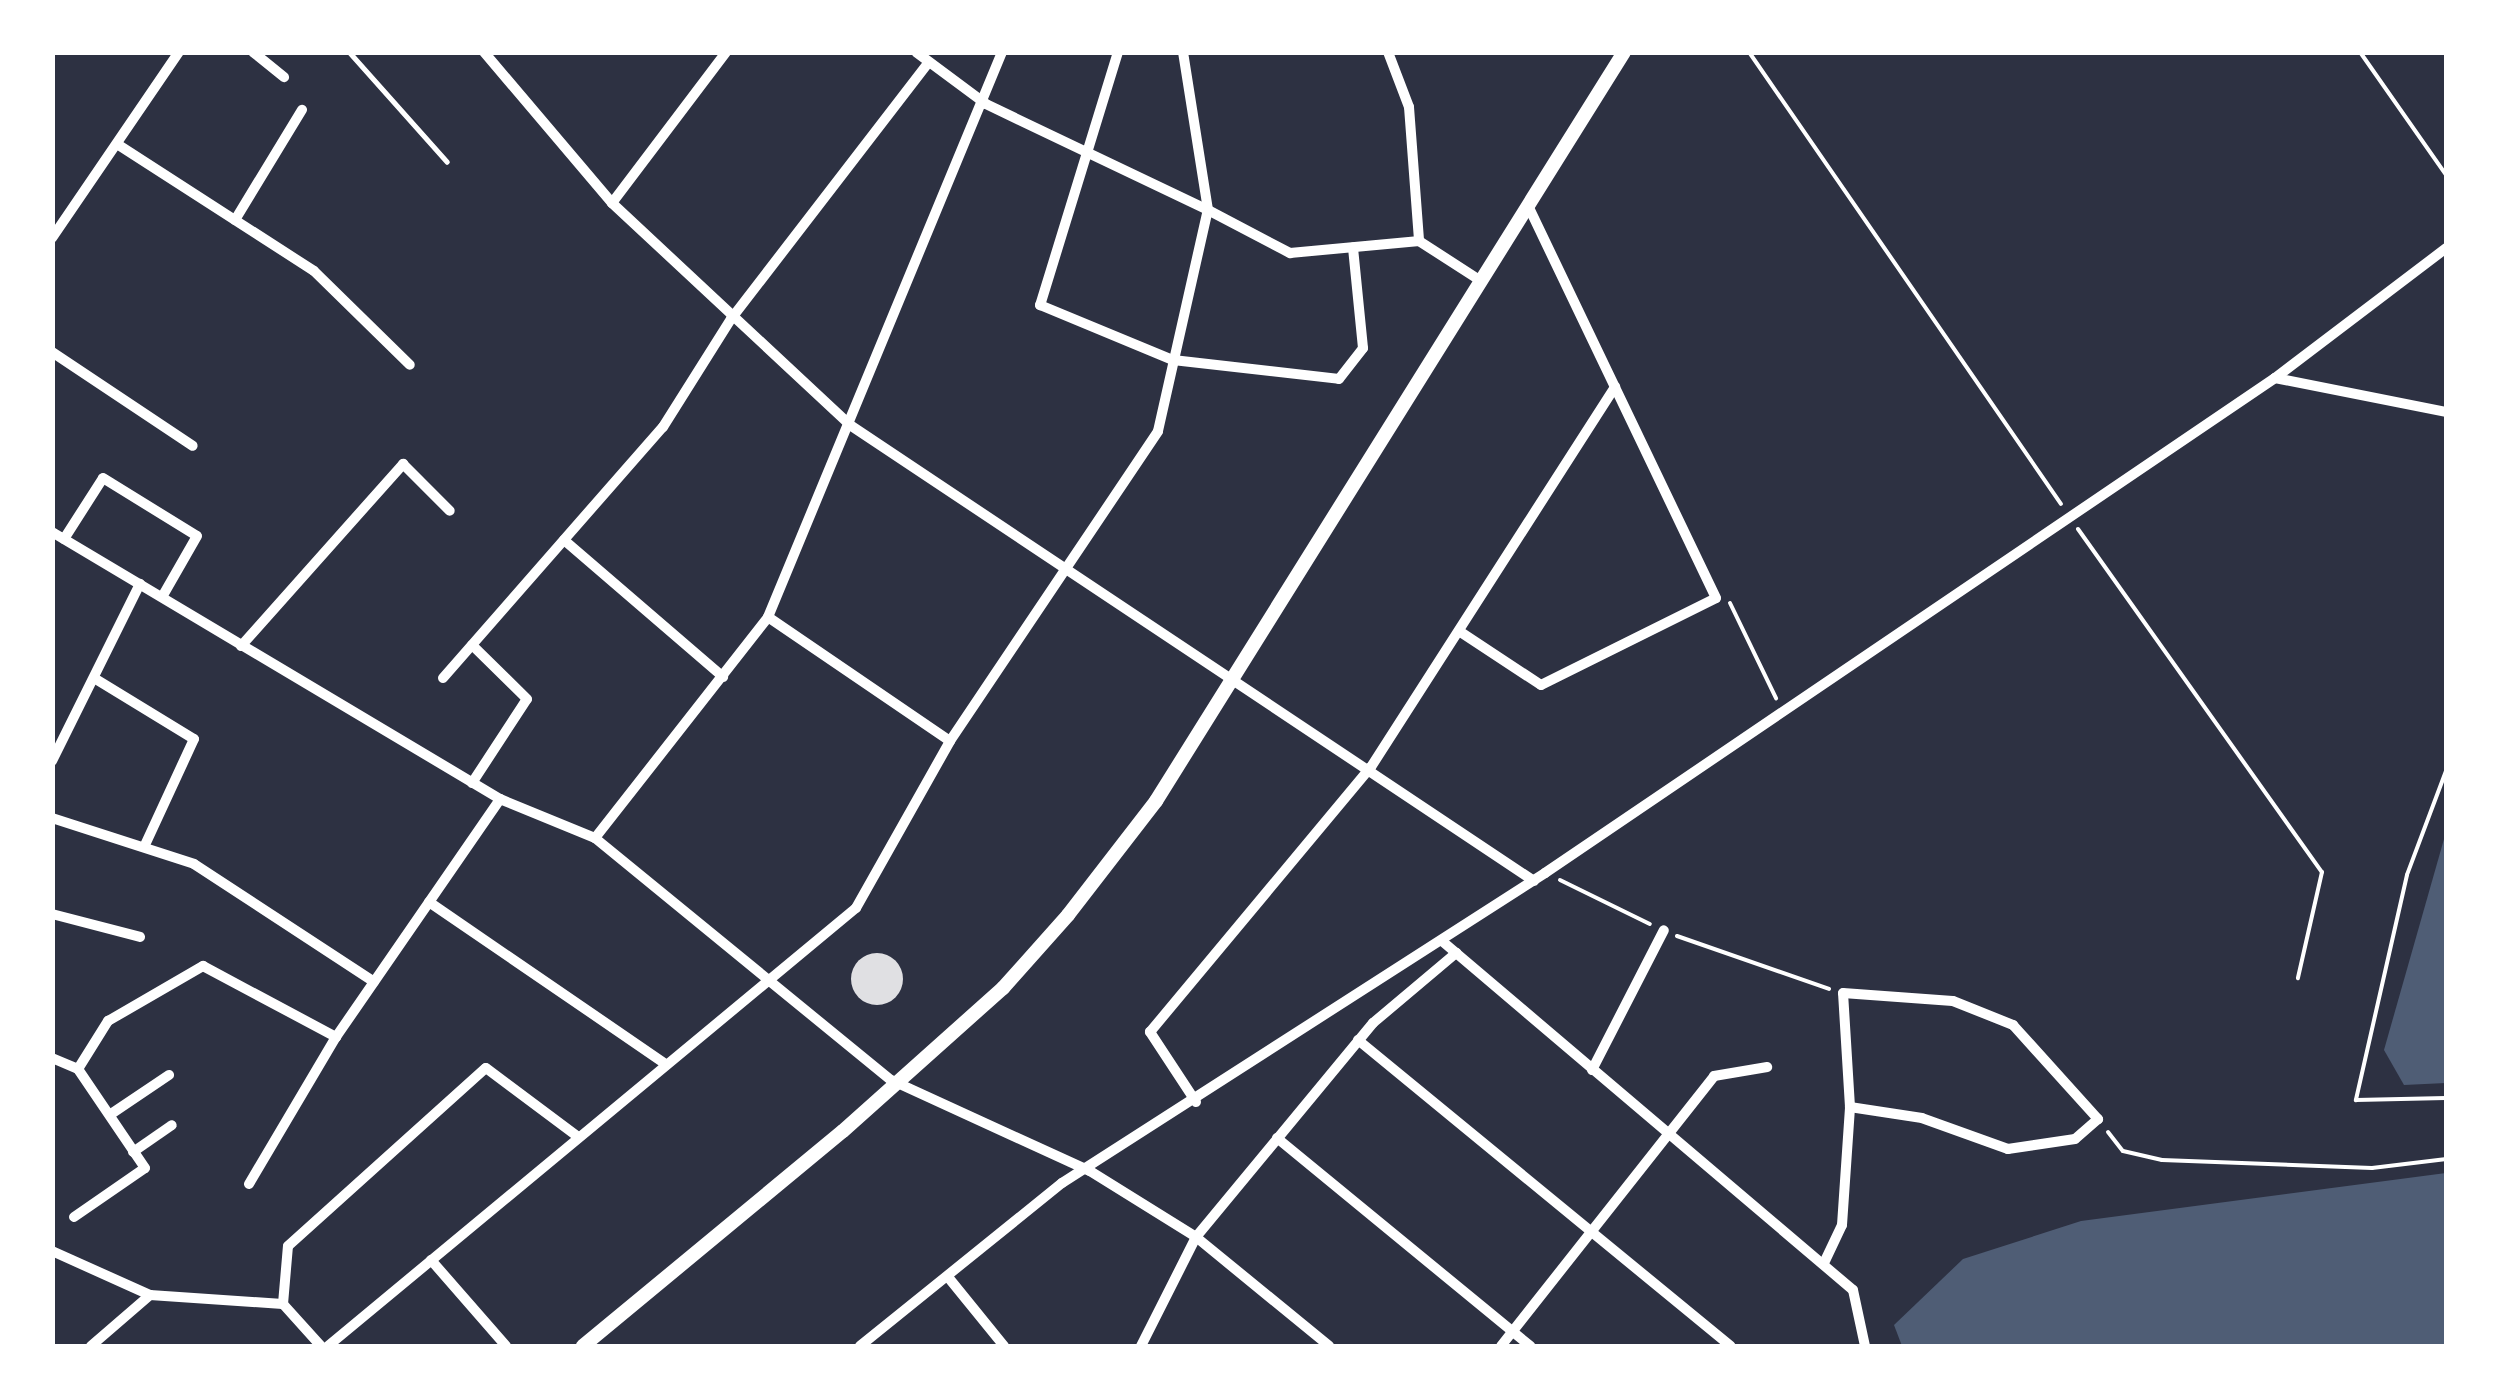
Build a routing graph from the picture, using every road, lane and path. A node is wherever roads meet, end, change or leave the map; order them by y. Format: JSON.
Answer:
{"nodes":[{"id":1,"x":179,"y":52,"type":"edge"},
{"id":2,"x":253,"y":52,"type":"edge"},
{"id":3,"x":349,"y":52,"type":"edge"},
{"id":4,"x":484,"y":52,"type":"edge"},
{"id":5,"x":726,"y":52,"type":"edge"},
{"id":6,"x":916,"y":52,"type":"edge"},
{"id":7,"x":1002,"y":52,"type":"edge"},
{"id":8,"x":1118,"y":52,"type":"edge"},
{"id":9,"x":1183,"y":52,"type":"edge"},
{"id":10,"x":1388,"y":52,"type":"edge"},
{"id":11,"x":1624,"y":52,"type":"edge"},
{"id":12,"x":1749,"y":52,"type":"edge"},
{"id":13,"x":2360,"y":52,"type":"edge"},
{"id":14,"x":930,"y":62,"type":"junction"},
{"id":15,"x":284,"y":77,"type":"dead end"},
{"id":16,"x":986,"y":104,"type":"junction"},
{"id":17,"x":302,"y":110,"type":"dead end"},
{"id":18,"x":117,"y":144,"type":"junction"},
{"id":19,"x":1086,"y":153,"type":"junction"},
{"id":20,"x":447,"y":162,"type":"dead end"},
{"id":21,"x":2446,"y":175,"type":"edge"},
{"id":22,"x":612,"y":202,"type":"junction"},
{"id":23,"x":1528,"y":206,"type":"junction"},
{"id":24,"x":1208,"y":210,"type":"junction"},
{"id":25,"x":235,"y":220,"type":"junction"},
{"id":26,"x":52,"y":238,"type":"edge"},
{"id":27,"x":1419,"y":241,"type":"junction"},
{"id":28,"x":1353,"y":247,"type":"junction"},
{"id":29,"x":2446,"y":248,"type":"edge"},
{"id":30,"x":1480,"y":282,"type":"junction"},
{"id":31,"x":731,"y":319,"type":"junction"},
{"id":32,"x":52,"y":352,"type":"edge"},
{"id":33,"x":1172,"y":360,"type":"junction"},
{"id":34,"x":410,"y":365,"type":"dead end"},
{"id":35,"x":2275,"y":378,"type":"junction"},
{"id":36,"x":1615,"y":387,"type":"junction"},
{"id":37,"x":2446,"y":412,"type":"edge"},
{"id":38,"x":850,"y":425,"type":"junction"},
{"id":39,"x":193,"y":446,"type":"dead end"},
{"id":40,"x":450,"y":510,"type":"dead end"},
{"id":41,"x":2070,"y":518,"type":"junction"},
{"id":42,"x":52,"y":532,"type":"edge"},
{"id":43,"x":64,"y":539,"type":"junction"},
{"id":44,"x":564,"y":540,"type":"junction"},
{"id":45,"x":1068,"y":566,"type":"junction"},
{"id":46,"x":140,"y":584,"type":"junction"},
{"id":47,"x":162,"y":597,"type":"junction"},
{"id":48,"x":1716,"y":598,"type":"junction"},
{"id":49,"x":768,"y":617,"type":"junction"},
{"id":50,"x":1459,"y":631,"type":"junction"},
{"id":51,"x":472,"y":645,"type":"junction"},
{"id":52,"x":241,"y":646,"type":"junction"},
{"id":53,"x":1233,"y":676,"type":"junction"},
{"id":54,"x":724,"y":677,"type":"junction"},
{"id":55,"x":94,"y":678,"type":"junction"},
{"id":56,"x":443,"y":678,"type":"dead end"},
{"id":57,"x":1782,"y":712,"type":"junction"},
{"id":58,"x":950,"y":741,"type":"junction"},
{"id":59,"x":52,"y":761,"type":"edge"},
{"id":60,"x":1372,"y":767,"type":"junction"},
{"id":61,"x":2446,"y":772,"type":"edge"},
{"id":62,"x":472,"y":782,"type":"junction"},
{"id":63,"x":500,"y":798,"type":"junction"},
{"id":64,"x":52,"y":818,"type":"edge"},
{"id":65,"x":595,"y":838,"type":"junction"},
{"id":66,"x":144,"y":847,"type":"junction"},
{"id":67,"x":1546,"y":873,"type":"junction"},
{"id":68,"x":1534,"y":880,"type":"junction"},
{"id":69,"x":429,"y":902,"type":"junction"},
{"id":70,"x":52,"y":914,"type":"edge"},
{"id":71,"x":1664,"y":930,"type":"junction"},
{"id":72,"x":140,"y":937,"type":"dead end"},
{"id":73,"x":1442,"y":941,"type":"junction"},
{"id":74,"x":1456,"y":953,"type":"junction"},
{"id":75,"x":764,"y":978,"type":"junction"},
{"id":76,"x":2298,"y":978,"type":"dead end"},
{"id":77,"x":374,"y":982,"type":"junction"},
{"id":78,"x":1843,"y":993,"type":"junction"},
{"id":79,"x":336,"y":1037,"type":"junction"},
{"id":80,"x":1358,"y":1040,"type":"junction"},
{"id":81,"x":52,"y":1058,"type":"edge"},
{"id":82,"x":664,"y":1063,"type":"junction"},
{"id":83,"x":1767,"y":1066,"type":"dead end"},
{"id":84,"x":78,"y":1069,"type":"junction"},
{"id":85,"x":1592,"y":1070,"type":"junction"},
{"id":86,"x":169,"y":1075,"type":"dead end"},
{"id":87,"x":891,"y":1080,"type":"junction"},
{"id":88,"x":2446,"y":1098,"type":"edge"},
{"id":89,"x":1196,"y":1102,"type":"junction"},
{"id":90,"x":1850,"y":1107,"type":"junction"},
{"id":91,"x":111,"y":1114,"type":"junction"},
{"id":92,"x":2098,"y":1119,"type":"junction"},
{"id":93,"x":172,"y":1125,"type":"dead end"},
{"id":94,"x":577,"y":1136,"type":"junction"},
{"id":95,"x":1277,"y":1138,"type":"junction"},
{"id":96,"x":1672,"y":1140,"type":"junction"},
{"id":97,"x":133,"y":1152,"type":"junction"},
{"id":98,"x":2446,"y":1159,"type":"edge"},
{"id":99,"x":1090,"y":1171,"type":"junction"},
{"id":100,"x":249,"y":1184,"type":"dead end"},
{"id":101,"x":74,"y":1217,"type":"dead end"},
{"id":102,"x":1594,"y":1234,"type":"junction"},
{"id":103,"x":1196,"y":1237,"type":"junction"},
{"id":104,"x":52,"y":1252,"type":"edge"},
{"id":105,"x":431,"y":1260,"type":"junction"},
{"id":106,"x":1824,"y":1263,"type":"junction"},
{"id":107,"x":948,"y":1277,"type":"junction"},
{"id":108,"x":150,"y":1295,"type":"junction"},
{"id":109,"x":283,"y":1304,"type":"junction"},
{"id":110,"x":1512,"y":1332,"type":"junction"},
{"id":111,"x":91,"y":1346,"type":"edge"},
{"id":112,"x":325,"y":1346,"type":"edge"},
{"id":113,"x":506,"y":1346,"type":"edge"},
{"id":114,"x":583,"y":1346,"type":"edge"},
{"id":115,"x":860,"y":1346,"type":"edge"},
{"id":116,"x":1004,"y":1346,"type":"edge"},
{"id":117,"x":1141,"y":1346,"type":"edge"},
{"id":118,"x":1329,"y":1346,"type":"edge"},
{"id":119,"x":1501,"y":1346,"type":"edge"},
{"id":120,"x":1530,"y":1346,"type":"edge"},
{"id":121,"x":1730,"y":1346,"type":"edge"},
{"id":122,"x":1864,"y":1346,"type":"edge"}],
"edges":[{"from":1,"to":18,"type":"street"},
{"from":2,"to":15,"type":"street"},
{"from":3,"to":20,"type":"lane"},
{"from":4,"to":22,"type":"street"},
{"from":5,"to":22,"type":"street"},
{"from":6,"to":14,"type":"street"},
{"from":7,"to":16,"type":"street"},
{"from":8,"to":19,"type":"street"},
{"from":9,"to":24,"type":"street"},
{"from":10,"to":27,"type":"street"},
{"from":11,"to":23,"type":"street"},
{"from":12,"to":41,"type":"path"},
{"from":13,"to":21,"type":"path"},
{"from":14,"to":16,"type":"street"},
{"from":14,"to":31,"type":"street"},
{"from":16,"to":19,"type":"street"},
{"from":16,"to":38,"type":"street"},
{"from":17,"to":25,"type":"street"},
{"from":18,"to":25,"type":"street"},
{"from":18,"to":26,"type":"street"},
{"from":19,"to":24,"type":"street"},
{"from":19,"to":33,"type":"street"},
{"from":22,"to":31,"type":"street"},
{"from":23,"to":30,"type":"street"},
{"from":23,"to":36,"type":"street"},
{"from":24,"to":28,"type":"street"},
{"from":24,"to":33,"type":"street"},
{"from":25,"to":34,"type":"street"},
{"from":27,"to":28,"type":"street"},
{"from":27,"to":30,"type":"street"},
{"from":28,"to":33,"type":"street"},
{"from":29,"to":35,"type":"street"},
{"from":30,"to":53,"type":"street"},
{"from":31,"to":38,"type":"street"},
{"from":31,"to":44,"type":"street"},
{"from":32,"to":39,"type":"street"},
{"from":33,"to":45,"type":"street"},
{"from":35,"to":37,"type":"street"},
{"from":35,"to":41,"type":"street"},
{"from":36,"to":48,"type":"street"},
{"from":36,"to":50,"type":"street"},
{"from":38,"to":45,"type":"street"},
{"from":38,"to":49,"type":"street"},
{"from":40,"to":52,"type":"street"},
{"from":41,"to":57,"type":"street"},
{"from":41,"to":76,"type":"path"},
{"from":42,"to":43,"type":"street"},
{"from":43,"to":46,"type":"street"},
{"from":43,"to":47,"type":"street"},
{"from":44,"to":51,"type":"street"},
{"from":44,"to":54,"type":"street"},
{"from":45,"to":53,"type":"street"},
{"from":45,"to":58,"type":"street"},
{"from":46,"to":47,"type":"street"},
{"from":46,"to":55,"type":"street"},
{"from":47,"to":52,"type":"street"},
{"from":48,"to":50,"type":"street"},
{"from":48,"to":57,"type":"path"},
{"from":49,"to":54,"type":"street"},
{"from":49,"to":58,"type":"street"},
{"from":50,"to":60,"type":"street"},
{"from":51,"to":56,"type":"street"},
{"from":51,"to":62,"type":"street"},
{"from":52,"to":62,"type":"street"},
{"from":53,"to":60,"type":"street"},
{"from":53,"to":87,"type":"street"},
{"from":54,"to":65,"type":"street"},
{"from":55,"to":59,"type":"street"},
{"from":55,"to":66,"type":"street"},
{"from":57,"to":67,"type":"street"},
{"from":58,"to":75,"type":"street"},
{"from":60,"to":68,"type":"street"},
{"from":60,"to":89,"type":"street"},
{"from":61,"to":88,"type":"path"},
{"from":62,"to":63,"type":"street"},
{"from":63,"to":65,"type":"street"},
{"from":63,"to":69,"type":"street"},
{"from":64,"to":66,"type":"street"},
{"from":65,"to":75,"type":"street"},
{"from":66,"to":77,"type":"street"},
{"from":67,"to":68,"type":"street"},
{"from":67,"to":71,"type":"path"},
{"from":68,"to":73,"type":"street"},
{"from":69,"to":77,"type":"street"},
{"from":69,"to":82,"type":"street"},
{"from":70,"to":72,"type":"street"},
{"from":71,"to":78,"type":"path"},
{"from":71,"to":85,"type":"street"},
{"from":73,"to":74,"type":"street"},
{"from":73,"to":89,"type":"street"},
{"from":74,"to":80,"type":"street"},
{"from":74,"to":85,"type":"street"},
{"from":75,"to":82,"type":"street"},
{"from":75,"to":87,"type":"street"},
{"from":77,"to":79,"type":"street"},
{"from":78,"to":90,"type":"street"},
{"from":78,"to":92,"type":"street"},
{"from":79,"to":84,"type":"street"},
{"from":79,"to":100,"type":"street"},
{"from":80,"to":95,"type":"street"},
{"from":80,"to":102,"type":"street"},
{"from":81,"to":84,"type":"street"},
{"from":82,"to":94,"type":"street"},
{"from":83,"to":96,"type":"street"},
{"from":84,"to":91,"type":"street"},
{"from":85,"to":96,"type":"street"},
{"from":86,"to":91,"type":"street"},
{"from":87,"to":99,"type":"street"},
{"from":87,"to":114,"type":"street"},
{"from":89,"to":99,"type":"street"},
{"from":90,"to":92,"type":"street"},
{"from":90,"to":106,"type":"street"},
{"from":91,"to":97,"type":"street"},
{"from":92,"to":98,"type":"path"},
{"from":93,"to":97,"type":"street"},
{"from":94,"to":105,"type":"street"},
{"from":94,"to":109,"type":"street"},
{"from":95,"to":103,"type":"street"},
{"from":95,"to":110,"type":"street"},
{"from":96,"to":102,"type":"street"},
{"from":96,"to":106,"type":"street"},
{"from":97,"to":101,"type":"street"},
{"from":99,"to":103,"type":"street"},
{"from":99,"to":107,"type":"street"},
{"from":102,"to":110,"type":"street"},
{"from":102,"to":121,"type":"street"},
{"from":103,"to":117,"type":"street"},
{"from":103,"to":118,"type":"street"},
{"from":104,"to":108,"type":"street"},
{"from":105,"to":112,"type":"street"},
{"from":105,"to":113,"type":"street"},
{"from":106,"to":122,"type":"street"},
{"from":107,"to":115,"type":"street"},
{"from":107,"to":116,"type":"street"},
{"from":108,"to":109,"type":"street"},
{"from":108,"to":111,"type":"street"},
{"from":109,"to":112,"type":"street"},
{"from":110,"to":119,"type":"street"},
{"from":110,"to":120,"type":"street"}]}
